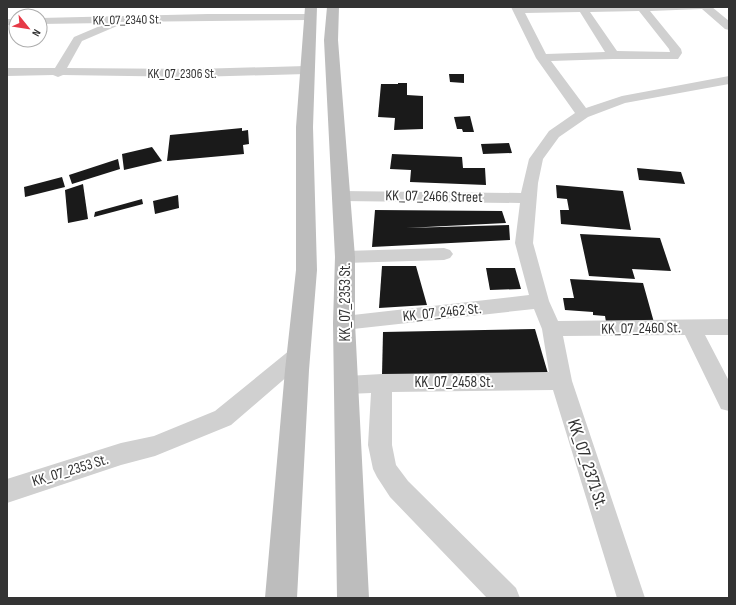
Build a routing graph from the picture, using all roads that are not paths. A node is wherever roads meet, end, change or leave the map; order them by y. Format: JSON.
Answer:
{"nodes":[{"id":1,"x":132,"y":7,"type":"edge"},
{"id":2,"x":333,"y":7,"type":"edge"},
{"id":3,"x":698,"y":7,"type":"edge"},
{"id":4,"x":706,"y":7,"type":"edge"},
{"id":5,"x":517,"y":9,"type":"edge"},
{"id":6,"x":584,"y":9,"type":"junction"},
{"id":7,"x":643,"y":9,"type":"junction"},
{"id":8,"x":210,"y":12,"type":"edge"},
{"id":9,"x":311,"y":12,"type":"edge"},
{"id":10,"x":125,"y":19,"type":"junction"},
{"id":11,"x":48,"y":21,"type":"edge"},
{"id":12,"x":729,"y":27,"type":"edge"},
{"id":13,"x":613,"y":55,"type":"junction"},
{"id":14,"x":542,"y":58,"type":"junction"},
{"id":15,"x":306,"y":70,"type":"junction"},
{"id":16,"x":7,"y":72,"type":"edge"},
{"id":17,"x":58,"y":73,"type":"junction"},
{"id":18,"x":729,"y":80,"type":"edge"},
{"id":19,"x":582,"y":114,"type":"junction"},
{"id":20,"x":528,"y":191,"type":"junction"},
{"id":21,"x":341,"y":196,"type":"junction"},
{"id":22,"x":444,"y":254,"type":"dead end"},
{"id":23,"x":345,"y":257,"type":"junction"},
{"id":24,"x":540,"y":301,"type":"junction"},
{"id":25,"x":344,"y":323,"type":"junction"},
{"id":26,"x":691,"y":327,"type":"junction"},
{"id":27,"x":729,"y":327,"type":"edge"},
{"id":28,"x":552,"y":329,"type":"junction"},
{"id":29,"x":297,"y":356,"type":"junction"},
{"id":30,"x":561,"y":382,"type":"junction"},
{"id":31,"x":382,"y":383,"type":"junction"},
{"id":32,"x":347,"y":385,"type":"junction"},
{"id":33,"x":729,"y":402,"type":"edge"},
{"id":34,"x":7,"y":491,"type":"edge"},
{"id":35,"x":281,"y":598,"type":"edge"},
{"id":36,"x":353,"y":598,"type":"edge"},
{"id":37,"x":506,"y":598,"type":"edge"},
{"id":38,"x":632,"y":598,"type":"edge"}],
"edges":[{"from":1,"to":10,"type":"street"},
{"from":2,"to":21,"type":"street","name":"KK_07_2353 St."},
{"from":3,"to":7,"type":"street"},
{"from":4,"to":12,"type":"street"},
{"from":5,"to":6,"type":"street"},
{"from":5,"to":14,"type":"street"},
{"from":6,"to":7,"type":"street"},
{"from":6,"to":13,"type":"street"},
{"from":7,"to":13,"type":"street"},
{"from":8,"to":9,"type":"street","name":"KK_07_2340 St."},
{"from":8,"to":10,"type":"street","name":"KK_07_2340 St."},
{"from":9,"to":15,"type":"street"},
{"from":10,"to":11,"type":"street","name":"KK_07_2340 St."},
{"from":10,"to":17,"type":"street"},
{"from":13,"to":14,"type":"street"},
{"from":14,"to":19,"type":"street"},
{"from":15,"to":17,"type":"street","name":"KK_07_2306 St."},
{"from":15,"to":29,"type":"street"},
{"from":16,"to":17,"type":"street","name":"KK_07_2306 St."},
{"from":18,"to":19,"type":"street","name":"KK_07_2371 St."},
{"from":19,"to":20,"type":"street","name":"KK_07_2371 St."},
{"from":20,"to":21,"type":"street","name":"KK_07_2466 Street"},
{"from":20,"to":24,"type":"street","name":"KK_07_2371 St."},
{"from":21,"to":23,"type":"street","name":"KK_07_2353 St."},
{"from":22,"to":23,"type":"street"},
{"from":23,"to":25,"type":"street","name":"KK_07_2353 St."},
{"from":24,"to":25,"type":"street","name":"KK_07_2462 St."},
{"from":24,"to":28,"type":"street","name":"KK_07_2371 St."},
{"from":25,"to":32,"type":"street","name":"KK_07_2353 St."},
{"from":26,"to":27,"type":"street","name":"KK_07_2460 St."},
{"from":26,"to":28,"type":"street","name":"KK_07_2460 St."},
{"from":26,"to":33,"type":"street"},
{"from":28,"to":30,"type":"street","name":"KK_07_2371 St."},
{"from":29,"to":34,"type":"street","name":"KK_07_2353 St."},
{"from":29,"to":35,"type":"street"},
{"from":30,"to":31,"type":"street","name":"KK_07_2458 St."},
{"from":30,"to":38,"type":"street","name":"KK_07_2371 St."},
{"from":31,"to":32,"type":"street","name":"KK_07_2458 St."},
{"from":31,"to":37,"type":"street"},
{"from":32,"to":36,"type":"street","name":"KK_07_2353 St."}]}
